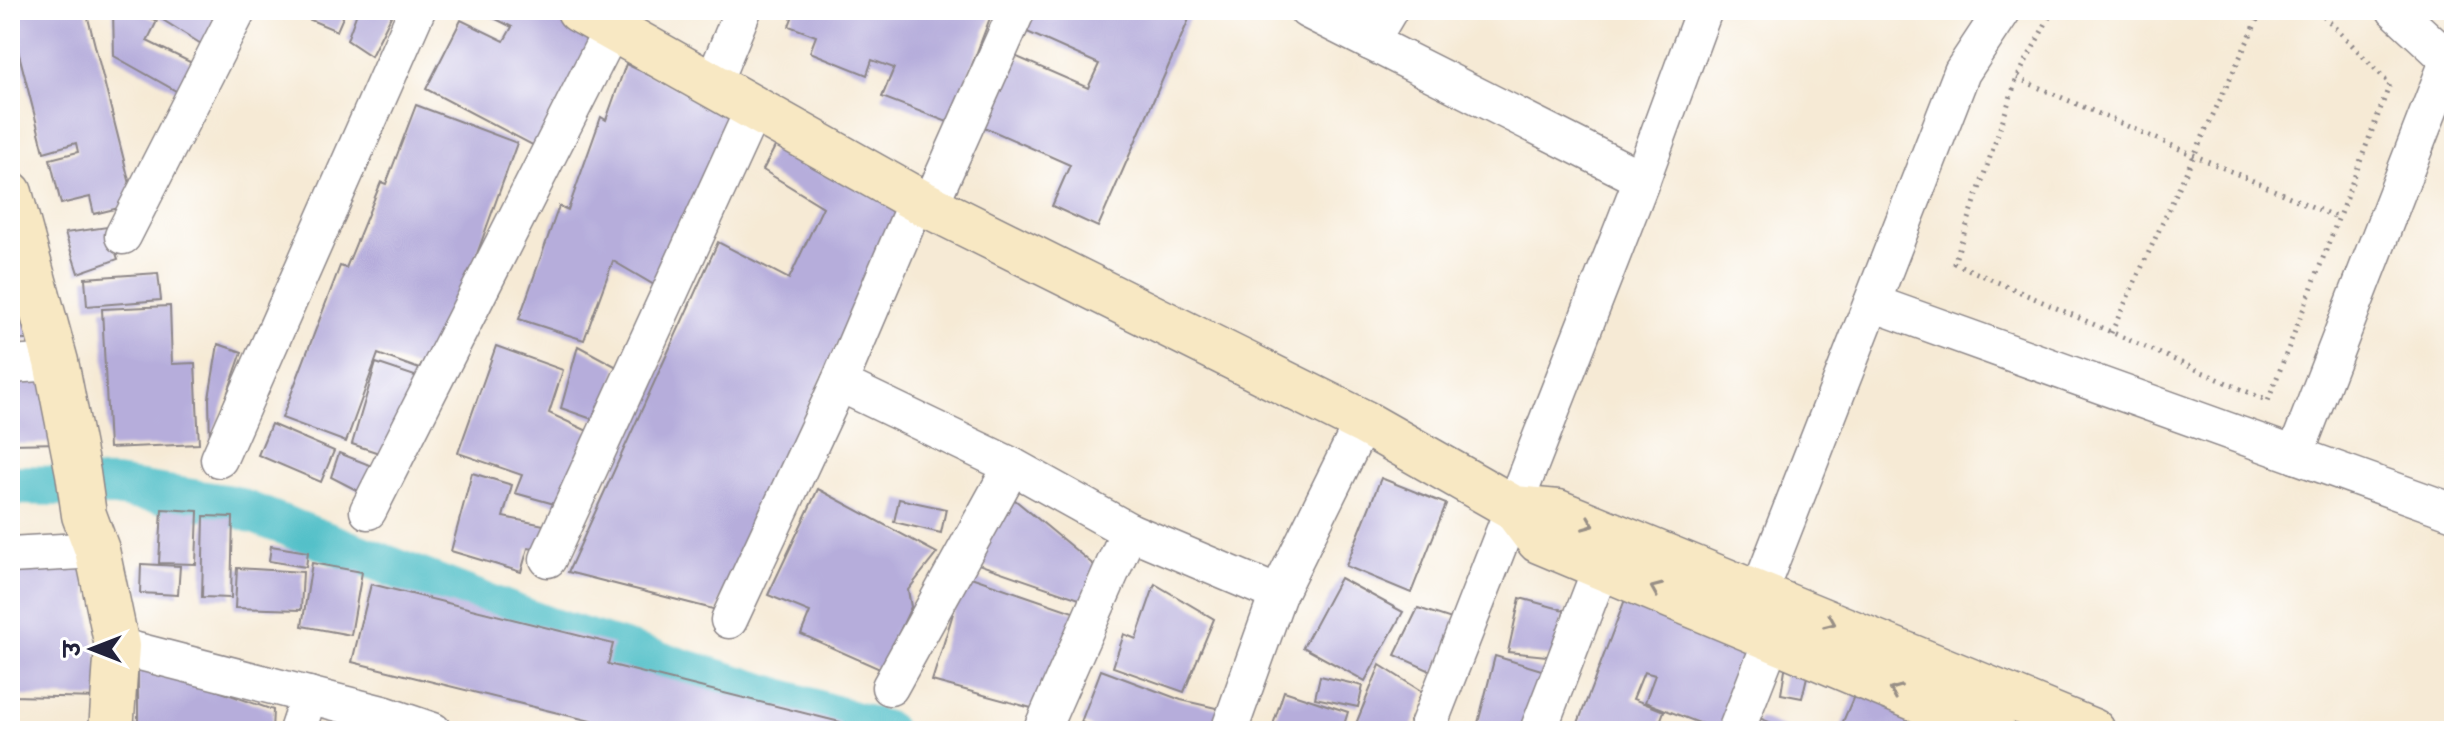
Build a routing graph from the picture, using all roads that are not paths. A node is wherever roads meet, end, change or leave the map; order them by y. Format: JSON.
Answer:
{"nodes":[{"id":1,"x":238,"y":10,"type":"edge"},
{"id":2,"x":417,"y":10,"type":"edge"},
{"id":3,"x":743,"y":10,"type":"edge"},
{"id":4,"x":1017,"y":10,"type":"edge"},
{"id":5,"x":1307,"y":10,"type":"edge"},
{"id":6,"x":1389,"y":10,"type":"edge"},
{"id":7,"x":1704,"y":10,"type":"edge"},
{"id":8,"x":2003,"y":10,"type":"edge"},
{"id":9,"x":2395,"y":10,"type":"edge"},
{"id":10,"x":595,"y":19,"type":"edge"},
{"id":11,"x":1370,"y":42,"type":"junction"},
{"id":12,"x":2451,"y":53,"type":"edge"},
{"id":13,"x":712,"y":85,"type":"junction"},
{"id":14,"x":754,"y":108,"type":"junction"},
{"id":15,"x":1642,"y":179,"type":"junction"},
{"id":16,"x":10,"y":193,"type":"edge"},
{"id":17,"x":923,"y":202,"type":"junction"},
{"id":18,"x":123,"y":236,"type":"dead end"},
{"id":19,"x":1872,"y":303,"type":"junction"},
{"id":20,"x":56,"y":362,"type":"junction"},
{"id":21,"x":10,"y":365,"type":"edge"},
{"id":22,"x":839,"y":383,"type":"junction"},
{"id":23,"x":1363,"y":422,"type":"junction"},
{"id":24,"x":2295,"y":455,"type":"junction"},
{"id":25,"x":219,"y":459,"type":"dead end"},
{"id":26,"x":1012,"y":466,"type":"junction"},
{"id":27,"x":1514,"y":508,"type":"junction"},
{"id":28,"x":368,"y":511,"type":"dead end"},
{"id":29,"x":86,"y":512,"type":"junction"},
{"id":30,"x":2454,"y":512,"type":"edge"},
{"id":31,"x":1129,"y":531,"type":"junction"},
{"id":32,"x":10,"y":555,"type":"edge"},
{"id":33,"x":548,"y":559,"type":"dead end"},
{"id":34,"x":1602,"y":565,"type":"junction"},
{"id":35,"x":1759,"y":592,"type":"junction"},
{"id":36,"x":1278,"y":594,"type":"junction"},
{"id":37,"x":729,"y":620,"type":"dead end"},
{"id":38,"x":1772,"y":639,"type":"junction"},
{"id":39,"x":117,"y":646,"type":"junction"},
{"id":40,"x":890,"y":687,"type":"dead end"},
{"id":41,"x":309,"y":695,"type":"junction"},
{"id":42,"x":1932,"y":720,"type":"edge"},
{"id":43,"x":111,"y":731,"type":"edge"},
{"id":44,"x":297,"y":731,"type":"edge"},
{"id":45,"x":433,"y":731,"type":"edge"},
{"id":46,"x":1041,"y":731,"type":"edge"},
{"id":47,"x":1229,"y":731,"type":"edge"},
{"id":48,"x":1426,"y":731,"type":"edge"},
{"id":49,"x":1538,"y":731,"type":"edge"},
{"id":50,"x":1736,"y":731,"type":"edge"},
{"id":51,"x":1993,"y":731,"type":"edge"},
{"id":52,"x":2093,"y":731,"type":"edge"}],
"edges":[{"from":1,"to":18,"type":"street"},
{"from":2,"to":25,"type":"street"},
{"from":3,"to":13,"type":"street"},
{"from":4,"to":17,"type":"street"},
{"from":5,"to":11,"type":"street"},
{"from":6,"to":11,"type":"street"},
{"from":7,"to":15,"type":"street"},
{"from":8,"to":19,"type":"street"},
{"from":9,"to":12,"type":"street"},
{"from":10,"to":13,"type":"street"},
{"from":10,"to":28,"type":"street"},
{"from":11,"to":15,"type":"street"},
{"from":12,"to":24,"type":"street"},
{"from":13,"to":14,"type":"street"},
{"from":14,"to":17,"type":"street"},
{"from":14,"to":33,"type":"street"},
{"from":15,"to":27,"type":"street"},
{"from":16,"to":20,"type":"street"},
{"from":17,"to":22,"type":"street"},
{"from":17,"to":23,"type":"street"},
{"from":19,"to":24,"type":"street"},
{"from":19,"to":35,"type":"street"},
{"from":20,"to":21,"type":"street"},
{"from":20,"to":29,"type":"street"},
{"from":22,"to":26,"type":"street"},
{"from":22,"to":37,"type":"street"},
{"from":23,"to":27,"type":"street"},
{"from":23,"to":36,"type":"street"},
{"from":24,"to":30,"type":"street"},
{"from":26,"to":31,"type":"street"},
{"from":26,"to":40,"type":"street"},
{"from":27,"to":34,"type":"street"},
{"from":27,"to":35,"type":"street","one_way":true},
{"from":27,"to":48,"type":"street"},
{"from":29,"to":32,"type":"street"},
{"from":29,"to":39,"type":"street"},
{"from":31,"to":36,"type":"street"},
{"from":31,"to":46,"type":"street"},
{"from":38,"to":34,"type":"street","one_way":true},
{"from":34,"to":49,"type":"street"},
{"from":35,"to":52,"type":"street","one_way":true},
{"from":36,"to":47,"type":"street"},
{"from":42,"to":38,"type":"street","one_way":true},
{"from":38,"to":50,"type":"street"},
{"from":39,"to":41,"type":"street"},
{"from":39,"to":43,"type":"street"},
{"from":41,"to":44,"type":"street"},
{"from":41,"to":45,"type":"street"},
{"from":42,"to":51,"type":"street"}]}
